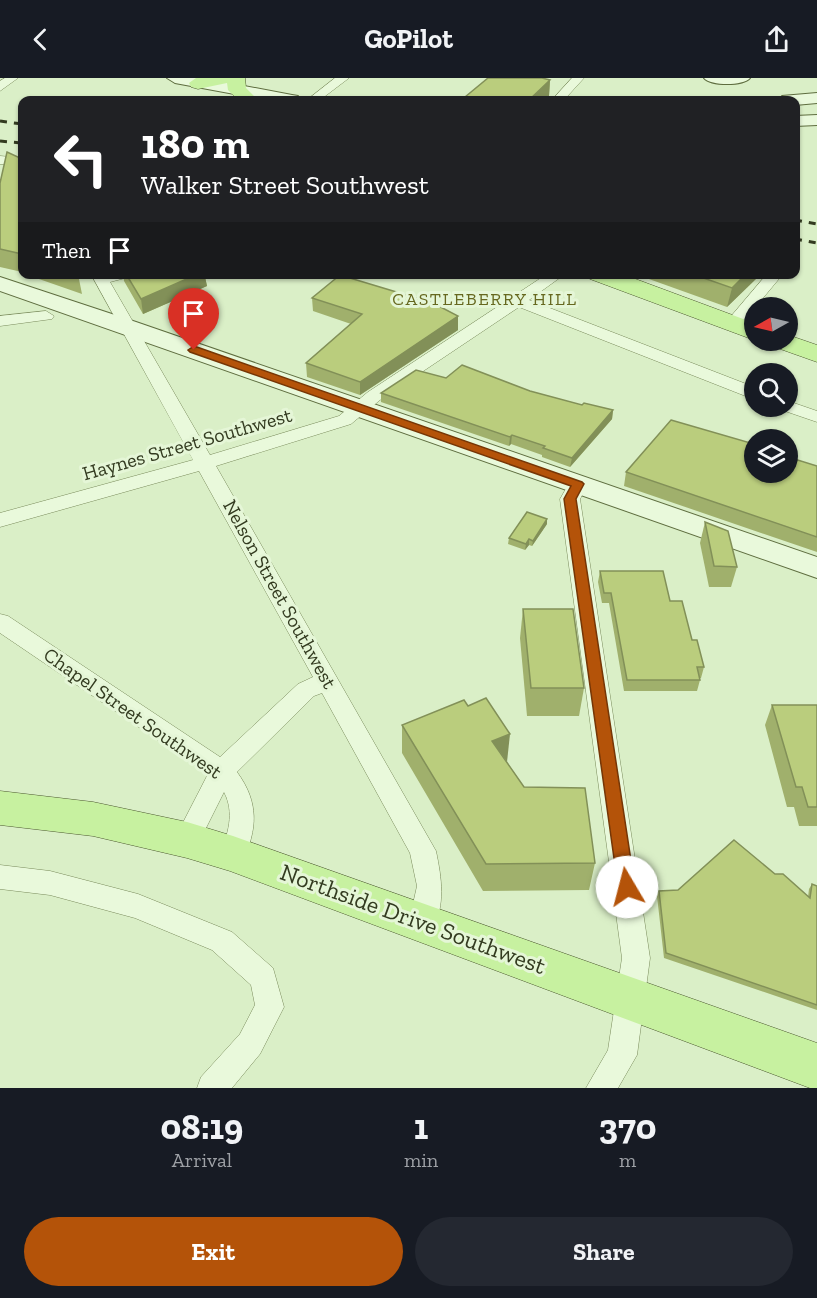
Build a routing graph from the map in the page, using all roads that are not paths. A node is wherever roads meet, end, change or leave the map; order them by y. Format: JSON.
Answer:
{"nodes":[{"id":1,"x":12,"y":78,"type":"edge"},
{"id":2,"x":175,"y":78,"type":"edge"},
{"id":3,"x":343,"y":78,"type":"edge"},
{"id":4,"x":578,"y":78,"type":"edge"},
{"id":5,"x":712,"y":78,"type":"edge"},
{"id":6,"x":742,"y":78,"type":"edge"},
{"id":7,"x":735,"y":79,"type":"edge"},
{"id":8,"x":198,"y":83,"type":"joint"},
{"id":9,"x":0,"y":87,"type":"edge"},
{"id":10,"x":239,"y":89,"type":"edge"},
{"id":11,"x":747,"y":95,"type":"dead end"},
{"id":12,"x":273,"y":96,"type":"edge"},
{"id":13,"x":319,"y":96,"type":"edge"},
{"id":14,"x":562,"y":96,"type":"edge"},
{"id":15,"x":817,"y":98,"type":"edge"},
{"id":16,"x":800,"y":99,"type":"edge"},
{"id":17,"x":817,"y":106,"type":"edge"},
{"id":18,"x":800,"y":108,"type":"edge"},
{"id":19,"x":817,"y":120,"type":"edge"},
{"id":20,"x":800,"y":121,"type":"edge"},
{"id":21,"x":0,"y":160,"type":"edge"},
{"id":22,"x":18,"y":162,"type":"edge"},
{"id":23,"x":101,"y":279,"type":"edge"},
{"id":24,"x":550,"y":279,"type":"edge"},
{"id":25,"x":611,"y":279,"type":"edge"},
{"id":26,"x":773,"y":279,"type":"edge"},
{"id":27,"x":0,"y":284,"type":"edge"},
{"id":28,"x":517,"y":301,"type":"junction"},
{"id":29,"x":46,"y":316,"type":"dead end"},
{"id":30,"x":0,"y":321,"type":"edge"},
{"id":31,"x":128,"y":327,"type":"junction"},
{"id":32,"x":743,"y":328,"type":"edge"},
{"id":33,"x":798,"y":347,"type":"edge"},
{"id":34,"x":817,"y":354,"type":"edge"},
{"id":35,"x":744,"y":389,"type":"edge"},
{"id":36,"x":361,"y":408,"type":"junction"},
{"id":37,"x":798,"y":410,"type":"edge"},
{"id":38,"x":817,"y":417,"type":"edge"},
{"id":39,"x":206,"y":463,"type":"junction"},
{"id":40,"x":578,"y":484,"type":"junction"},
{"id":41,"x":0,"y":520,"type":"edge"},
{"id":42,"x":817,"y":568,"type":"edge"},
{"id":43,"x":0,"y":622,"type":"edge"},
{"id":44,"x":328,"y":680,"type":"junction"},
{"id":45,"x":222,"y":771,"type":"junction"},
{"id":46,"x":0,"y":808,"type":"edge"},
{"id":47,"x":187,"y":840,"type":"junction"},
{"id":48,"x":233,"y":854,"type":"junction"},
{"id":49,"x":0,"y":877,"type":"edge"},
{"id":50,"x":423,"y":922,"type":"junction"},
{"id":51,"x":630,"y":998,"type":"junction"},
{"id":52,"x":817,"y":1067,"type":"edge"},
{"id":53,"x":212,"y":1088,"type":"edge"},
{"id":54,"x":601,"y":1088,"type":"edge"}],
"edges":[{"from":1,"to":9,"type":"street"},
{"from":2,"to":8,"type":"street"},
{"from":3,"to":13,"type":"street"},
{"from":4,"to":14,"type":"street"},
{"from":5,"to":7,"type":"street"},
{"from":6,"to":7,"type":"street"},
{"from":7,"to":11,"type":"street"},
{"from":8,"to":10,"type":"main road"},
{"from":10,"to":12,"type":"street"},
{"from":15,"to":16,"type":"street"},
{"from":17,"to":18,"type":"street"},
{"from":19,"to":20,"type":"street"},
{"from":21,"to":22,"type":"street"},
{"from":23,"to":31,"type":"street","name":"Nelson Street Southwest"},
{"from":24,"to":28,"type":"street","name":"Haynes Street Southwest"},
{"from":25,"to":32,"type":"main road"},
{"from":26,"to":32,"type":"street"},
{"from":27,"to":31,"type":"street"},
{"from":28,"to":35,"type":"street"},
{"from":28,"to":36,"type":"street","name":"Haynes Street Southwest"},
{"from":29,"to":30,"type":"street"},
{"from":31,"to":36,"type":"street"},
{"from":31,"to":39,"type":"street","name":"Nelson Street Southwest"},
{"from":33,"to":34,"type":"main road"},
{"from":36,"to":39,"type":"street","name":"Haynes Street Southwest"},
{"from":36,"to":40,"type":"street"},
{"from":37,"to":38,"type":"street"},
{"from":39,"to":41,"type":"street","name":"Haynes Street Southwest"},
{"from":39,"to":44,"type":"street","name":"Nelson Street Southwest"},
{"from":40,"to":42,"type":"street"},
{"from":40,"to":51,"type":"street"},
{"from":43,"to":45,"type":"street","name":"Chapel Street Southwest"},
{"from":44,"to":45,"type":"street"},
{"from":44,"to":50,"type":"street","name":"Nelson Street Southwest"},
{"from":45,"to":47,"type":"street"},
{"from":45,"to":48,"type":"street","name":"Chapel Street Southwest"},
{"from":46,"to":47,"type":"main road","name":"Northside Drive Southwest"},
{"from":47,"to":48,"type":"main road","name":"Northside Drive Southwest"},
{"from":48,"to":50,"type":"main road","name":"Northside Drive Southwest"},
{"from":49,"to":53,"type":"street"},
{"from":50,"to":51,"type":"main road","name":"Northside Drive Southwest"},
{"from":51,"to":52,"type":"main road","name":"Northside Drive Southwest"},
{"from":51,"to":54,"type":"street"}]}
